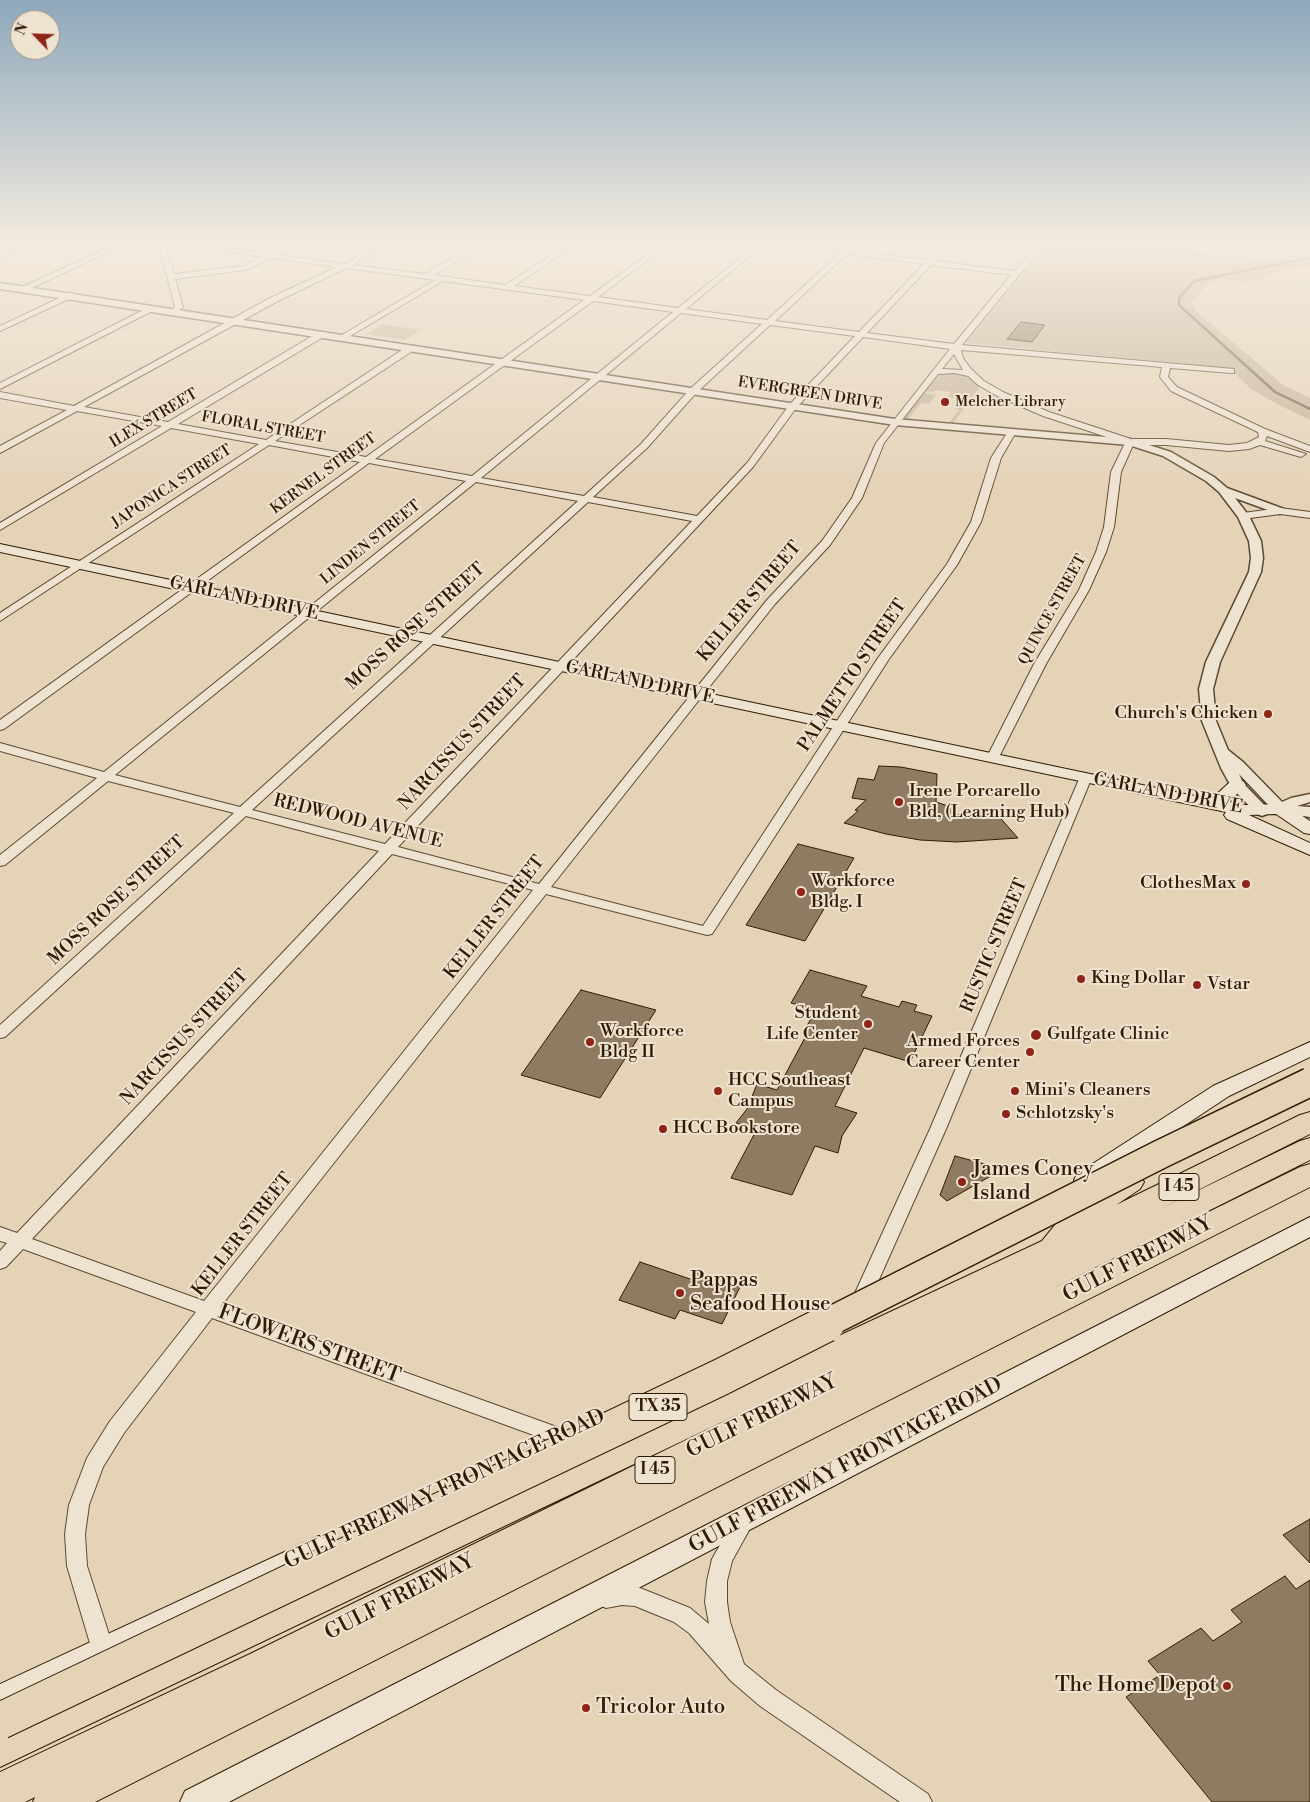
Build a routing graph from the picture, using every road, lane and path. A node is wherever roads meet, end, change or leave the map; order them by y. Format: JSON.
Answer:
{"nodes":[{"id":1,"x":112,"y":329,"type":"edge"},
{"id":2,"x":221,"y":329,"type":"edge"},
{"id":3,"x":290,"y":329,"type":"edge"},
{"id":4,"x":359,"y":329,"type":"edge"},
{"id":5,"x":549,"y":329,"type":"edge"},
{"id":6,"x":655,"y":329,"type":"edge"},
{"id":7,"x":760,"y":329,"type":"edge"},
{"id":8,"x":823,"y":329,"type":"edge"},
{"id":9,"x":866,"y":329,"type":"edge"},
{"id":10,"x":971,"y":329,"type":"edge"},
{"id":11,"x":322,"y":334,"type":"junction"},
{"id":12,"x":861,"y":334,"type":"junction"},
{"id":13,"x":345,"y":338,"type":"junction"},
{"id":14,"x":956,"y":347,"type":"junction"},
{"id":15,"x":411,"y":348,"type":"junction"},
{"id":16,"x":504,"y":362,"type":"junction"},
{"id":17,"x":1166,"y":365,"type":"junction"},
{"id":18,"x":1231,"y":371,"type":"dead end"},
{"id":19,"x":936,"y":372,"type":"junction"},
{"id":20,"x":972,"y":374,"type":"junction"},
{"id":21,"x":598,"y":376,"type":"junction"},
{"id":22,"x":0,"y":386,"type":"edge"},
{"id":23,"x":693,"y":391,"type":"junction"},
{"id":24,"x":0,"y":395,"type":"edge"},
{"id":25,"x":792,"y":406,"type":"junction"},
{"id":26,"x":77,"y":408,"type":"junction"},
{"id":27,"x":895,"y":422,"type":"junction"},
{"id":28,"x":170,"y":425,"type":"junction"},
{"id":29,"x":1262,"y":430,"type":"junction"},
{"id":30,"x":1012,"y":432,"type":"junction"},
{"id":31,"x":267,"y":442,"type":"junction"},
{"id":32,"x":1130,"y":442,"type":"junction"},
{"id":33,"x":1259,"y":442,"type":"junction"},
{"id":34,"x":1188,"y":445,"type":"junction"},
{"id":35,"x":1310,"y":449,"type":"edge"},
{"id":36,"x":0,"y":450,"type":"edge"},
{"id":37,"x":1167,"y":454,"type":"junction"},
{"id":38,"x":1310,"y":457,"type":"edge"},
{"id":39,"x":368,"y":460,"type":"junction"},
{"id":40,"x":474,"y":479,"type":"junction"},
{"id":41,"x":1223,"y":490,"type":"junction"},
{"id":42,"x":586,"y":499,"type":"junction"},
{"id":43,"x":1280,"y":511,"type":"junction"},
{"id":44,"x":1243,"y":516,"type":"junction"},
{"id":45,"x":1310,"y":516,"type":"edge"},
{"id":46,"x":698,"y":519,"type":"junction"},
{"id":47,"x":0,"y":527,"type":"edge"},
{"id":48,"x":0,"y":548,"type":"edge"},
{"id":49,"x":80,"y":565,"type":"junction"},
{"id":50,"x":192,"y":588,"type":"junction"},
{"id":51,"x":309,"y":613,"type":"junction"},
{"id":52,"x":0,"y":618,"type":"edge"},
{"id":53,"x":430,"y":639,"type":"junction"},
{"id":54,"x":561,"y":666,"type":"junction"},
{"id":55,"x":696,"y":695,"type":"junction"},
{"id":56,"x":0,"y":726,"type":"edge"},
{"id":57,"x":840,"y":726,"type":"junction"},
{"id":58,"x":0,"y":747,"type":"edge"},
{"id":59,"x":1224,"y":753,"type":"junction"},
{"id":60,"x":993,"y":757,"type":"junction"},
{"id":61,"x":105,"y":776,"type":"junction"},
{"id":62,"x":1086,"y":777,"type":"junction"},
{"id":63,"x":1237,"y":785,"type":"junction"},
{"id":64,"x":1310,"y":798,"type":"edge"},
{"id":65,"x":1198,"y":802,"type":"junction"},
{"id":66,"x":1280,"y":809,"type":"junction"},
{"id":67,"x":1262,"y":811,"type":"junction"},
{"id":68,"x":242,"y":812,"type":"junction"},
{"id":69,"x":1310,"y":812,"type":"edge"},
{"id":70,"x":1310,"y":829,"type":"edge"},
{"id":71,"x":389,"y":849,"type":"junction"},
{"id":72,"x":1310,"y":850,"type":"edge"},
{"id":73,"x":0,"y":862,"type":"edge"},
{"id":74,"x":542,"y":889,"type":"junction"},
{"id":75,"x":707,"y":931,"type":"joint"},
{"id":76,"x":0,"y":1033,"type":"edge"},
{"id":77,"x":1310,"y":1049,"type":"edge"},
{"id":78,"x":1310,"y":1067,"type":"edge"},
{"id":79,"x":1310,"y":1082,"type":"edge"},
{"id":80,"x":1310,"y":1122,"type":"edge"},
{"id":81,"x":1310,"y":1148,"type":"edge"},
{"id":82,"x":1310,"y":1174,"type":"edge"},
{"id":83,"x":1310,"y":1226,"type":"edge"},
{"id":84,"x":0,"y":1234,"type":"edge"},
{"id":85,"x":20,"y":1240,"type":"junction"},
{"id":86,"x":1049,"y":1251,"type":"junction"},
{"id":87,"x":0,"y":1262,"type":"edge"},
{"id":88,"x":864,"y":1293,"type":"junction"},
{"id":89,"x":209,"y":1308,"type":"junction"},
{"id":90,"x":561,"y":1437,"type":"junction"},
{"id":91,"x":746,"y":1518,"type":"junction"},
{"id":92,"x":584,"y":1603,"type":"junction"},
{"id":93,"x":103,"y":1650,"type":"junction"},
{"id":94,"x":739,"y":1674,"type":"junction"},
{"id":95,"x":0,"y":1699,"type":"edge"},
{"id":96,"x":0,"y":1721,"type":"edge"},
{"id":97,"x":0,"y":1748,"type":"edge"},
{"id":98,"x":0,"y":1793,"type":"edge"},
{"id":99,"x":53,"y":1802,"type":"edge"},
{"id":100,"x":196,"y":1802,"type":"edge"},
{"id":101,"x":920,"y":1802,"type":"edge"}],
"edges":[{"from":1,"to":22,"type":"street"},
{"from":2,"to":26,"type":"street"},
{"from":3,"to":11,"type":"street","name":"EVERGREEN DRIVE"},
{"from":4,"to":13,"type":"street"},
{"from":5,"to":16,"type":"street","name":"KERNEL STREET"},
{"from":6,"to":21,"type":"street","name":"LINDEN STREET"},
{"from":7,"to":23,"type":"street","name":"MOSS ROSE STREET"},
{"from":8,"to":12,"type":"street"},
{"from":9,"to":12,"type":"street","name":"NARCISSUS STREET"},
{"from":10,"to":14,"type":"street","name":"KELLER STREET"},
{"from":11,"to":13,"type":"street","name":"EVERGREEN DRIVE"},
{"from":11,"to":28,"type":"street","name":"ILEX STREET"},
{"from":12,"to":14,"type":"street"},
{"from":12,"to":25,"type":"street","name":"NARCISSUS STREET"},
{"from":13,"to":15,"type":"street","name":"EVERGREEN DRIVE"},
{"from":14,"to":17,"type":"street"},
{"from":14,"to":19,"type":"street","name":"KELLER STREET"},
{"from":14,"to":20,"type":"street"},
{"from":15,"to":16,"type":"street","name":"EVERGREEN DRIVE"},
{"from":15,"to":31,"type":"street","name":"JAPONICA STREET"},
{"from":16,"to":21,"type":"street","name":"EVERGREEN DRIVE"},
{"from":16,"to":39,"type":"street","name":"KERNEL STREET"},
{"from":17,"to":18,"type":"street"},
{"from":17,"to":29,"type":"street"},
{"from":19,"to":20,"type":"street"},
{"from":19,"to":27,"type":"street","name":"KELLER STREET"},
{"from":20,"to":32,"type":"street"},
{"from":21,"to":23,"type":"street","name":"EVERGREEN DRIVE"},
{"from":21,"to":40,"type":"street","name":"LINDEN STREET"},
{"from":23,"to":25,"type":"street","name":"EVERGREEN DRIVE"},
{"from":23,"to":42,"type":"street","name":"MOSS ROSE STREET"},
{"from":24,"to":26,"type":"street","name":"FLORAL STREET"},
{"from":25,"to":27,"type":"street","name":"EVERGREEN DRIVE"},
{"from":25,"to":46,"type":"street","name":"NARCISSUS STREET"},
{"from":26,"to":28,"type":"street","name":"FLORAL STREET"},
{"from":26,"to":36,"type":"street"},
{"from":27,"to":30,"type":"street","name":"EVERGREEN DRIVE"},
{"from":27,"to":55,"type":"street","name":"KELLER STREET"},
{"from":28,"to":31,"type":"street","name":"FLORAL STREET"},
{"from":28,"to":47,"type":"street","name":"ILEX STREET"},
{"from":29,"to":33,"type":"street"},
{"from":29,"to":35,"type":"street"},
{"from":30,"to":32,"type":"street","name":"EVERGREEN DRIVE"},
{"from":30,"to":57,"type":"street","name":"PALMETTO STREET"},
{"from":31,"to":39,"type":"street","name":"FLORAL STREET"},
{"from":31,"to":49,"type":"street","name":"JAPONICA STREET"},
{"from":32,"to":34,"type":"street"},
{"from":32,"to":37,"type":"street","name":"EVERGREEN DRIVE"},
{"from":32,"to":60,"type":"street","name":"QUINCE STREET"},
{"from":33,"to":34,"type":"street"},
{"from":33,"to":38,"type":"street"},
{"from":34,"to":37,"type":"street"},
{"from":37,"to":41,"type":"street","name":"EVERGREEN DRIVE"},
{"from":39,"to":40,"type":"street","name":"FLORAL STREET"},
{"from":39,"to":50,"type":"street","name":"KERNEL STREET"},
{"from":40,"to":42,"type":"street","name":"FLORAL STREET"},
{"from":40,"to":51,"type":"street","name":"LINDEN STREET"},
{"from":41,"to":43,"type":"street"},
{"from":41,"to":44,"type":"street"},
{"from":42,"to":46,"type":"street","name":"FLORAL STREET"},
{"from":42,"to":53,"type":"street","name":"MOSS ROSE STREET"},
{"from":43,"to":44,"type":"street"},
{"from":43,"to":45,"type":"street"},
{"from":44,"to":59,"type":"street"},
{"from":46,"to":54,"type":"street","name":"NARCISSUS STREET"},
{"from":48,"to":49,"type":"main road","name":"GARLAND DRIVE"},
{"from":49,"to":50,"type":"main road","name":"GARLAND DRIVE"},
{"from":49,"to":52,"type":"street","name":"JAPONICA STREET"},
{"from":50,"to":51,"type":"main road","name":"GARLAND DRIVE"},
{"from":50,"to":56,"type":"street","name":"KERNEL STREET"},
{"from":51,"to":53,"type":"main road","name":"GARLAND DRIVE"},
{"from":51,"to":61,"type":"street","name":"LINDEN STREET"},
{"from":53,"to":54,"type":"main road","name":"GARLAND DRIVE"},
{"from":53,"to":68,"type":"street","name":"MOSS ROSE STREET"},
{"from":54,"to":55,"type":"main road","name":"GARLAND DRIVE"},
{"from":54,"to":71,"type":"street","name":"NARCISSUS STREET"},
{"from":55,"to":57,"type":"main road","name":"GARLAND DRIVE"},
{"from":55,"to":74,"type":"street","name":"KELLER STREET"},
{"from":57,"to":60,"type":"main road","name":"GARLAND DRIVE"},
{"from":57,"to":75,"type":"street","name":"PALMETTO STREET"},
{"from":58,"to":61,"type":"street","name":"REDWOOD AVENUE"},
{"from":59,"to":63,"type":"street"},
{"from":59,"to":66,"type":"street"},
{"from":60,"to":62,"type":"main road","name":"GARLAND DRIVE"},
{"from":61,"to":68,"type":"street","name":"REDWOOD AVENUE"},
{"from":61,"to":73,"type":"street","name":"LINDEN STREET"},
{"from":62,"to":65,"type":"main road","name":"GARLAND DRIVE"},
{"from":62,"to":88,"type":"street","name":"RUSTIC STREET"},
{"from":63,"to":65,"type":"main road"},
{"from":63,"to":67,"type":"street"},
{"from":64,"to":66,"type":"street"},
{"from":65,"to":67,"type":"main road","name":"GARLAND DRIVE"},
{"from":65,"to":72,"type":"main road"},
{"from":66,"to":67,"type":"main road","name":"GARLAND DRIVE"},
{"from":66,"to":69,"type":"street"},
{"from":66,"to":70,"type":"main road"},
{"from":67,"to":72,"type":"main road"},
{"from":68,"to":71,"type":"street","name":"REDWOOD AVENUE"},
{"from":68,"to":76,"type":"street","name":"MOSS ROSE STREET"},
{"from":71,"to":74,"type":"street","name":"REDWOOD AVENUE"},
{"from":71,"to":85,"type":"street","name":"NARCISSUS STREET"},
{"from":74,"to":75,"type":"street","name":"REDWOOD AVENUE"},
{"from":74,"to":89,"type":"street","name":"KELLER STREET"},
{"from":77,"to":88,"type":"main road","name":"GULF FREEWAY FRONTAGE ROAD"},
{"from":78,"to":86,"type":"highway"},
{"from":79,"to":96,"type":"highway","number":"TX 35","bridge":true},
{"from":80,"to":86,"type":"highway","name":"GULF FREEWAY","number":"I 45"},
{"from":81,"to":98,"type":"highway","name":"GULF FREEWAY","number":"I 45"},
{"from":82,"to":99,"type":"highway","name":"GULF FREEWAY","number":"I 45"},
{"from":83,"to":91,"type":"main road","name":"GULF FREEWAY FRONTAGE ROAD"},
{"from":84,"to":85,"type":"street","name":"FLOWERS STREET"},
{"from":85,"to":87,"type":"street","name":"NARCISSUS STREET"},
{"from":85,"to":89,"type":"street","name":"FLOWERS STREET"},
{"from":86,"to":97,"type":"highway","name":"GULF FREEWAY","number":"I 45"},
{"from":88,"to":90,"type":"main road","name":"GULF FREEWAY FRONTAGE ROAD"},
{"from":89,"to":90,"type":"street","name":"FLOWERS STREET"},
{"from":89,"to":93,"type":"street","name":"KELLER STREET"},
{"from":90,"to":93,"type":"main road","name":"GULF FREEWAY FRONTAGE ROAD"},
{"from":91,"to":92,"type":"main road","name":"GULF FREEWAY FRONTAGE ROAD"},
{"from":91,"to":94,"type":"street"},
{"from":92,"to":94,"type":"street"},
{"from":92,"to":100,"type":"main road","name":"GULF FREEWAY FRONTAGE ROAD"},
{"from":93,"to":95,"type":"main road","name":"GULF FREEWAY FRONTAGE ROAD"},
{"from":94,"to":101,"type":"street"}]}
